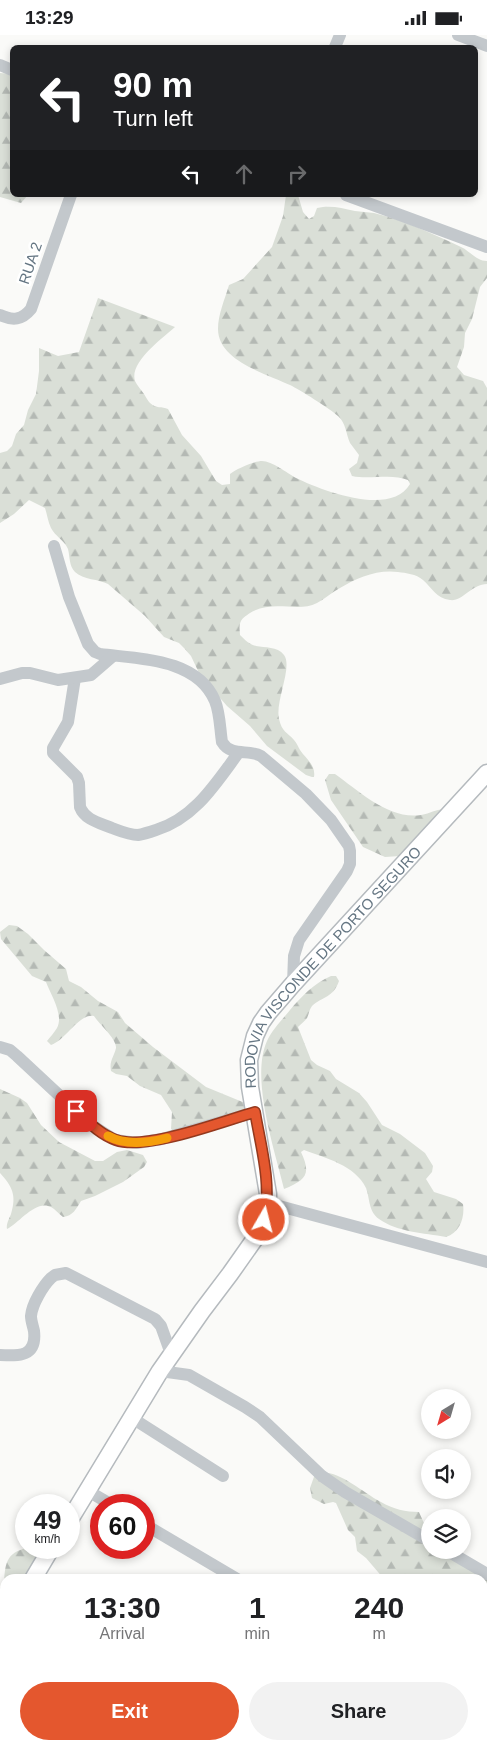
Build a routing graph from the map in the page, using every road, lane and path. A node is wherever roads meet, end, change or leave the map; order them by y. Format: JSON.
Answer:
{"nodes":[{"id":1,"x":458,"y":35,"type":"edge"},
{"id":2,"x":487,"y":46,"type":"edge"},
{"id":3,"x":70,"y":197,"type":"edge"},
{"id":4,"x":351,"y":197,"type":"edge"},
{"id":5,"x":487,"y":247,"type":"edge"},
{"id":6,"x":0,"y":315,"type":"edge"},
{"id":7,"x":54,"y":547,"type":"dead end"},
{"id":8,"x":113,"y":656,"type":"junction"},
{"id":9,"x":75,"y":678,"type":"junction"},
{"id":10,"x":0,"y":679,"type":"edge"},
{"id":11,"x":239,"y":752,"type":"junction"},
{"id":12,"x":487,"y":773,"type":"edge"},
{"id":13,"x":293,"y":984,"type":"junction"},
{"id":14,"x":0,"y":1047,"type":"edge"},
{"id":15,"x":255,"y":1112,"type":"junction"},
{"id":16,"x":268,"y":1203,"type":"junction"},
{"id":17,"x":487,"y":1262,"type":"edge"},
{"id":18,"x":171,"y":1354,"type":"junction"},
{"id":19,"x":0,"y":1355,"type":"edge"},
{"id":20,"x":160,"y":1371,"type":"junction"},
{"id":21,"x":132,"y":1418,"type":"junction"},
{"id":22,"x":223,"y":1476,"type":"dead end"},
{"id":23,"x":88,"y":1491,"type":"junction"},
{"id":24,"x":93,"y":1494,"type":"edge"},
{"id":25,"x":80,"y":1504,"type":"edge"},
{"id":26,"x":155,"y":1531,"type":"edge"},
{"id":27,"x":421,"y":1536,"type":"edge"},
{"id":28,"x":44,"y":1559,"type":"edge"},
{"id":29,"x":461,"y":1559,"type":"edge"},
{"id":30,"x":35,"y":1574,"type":"edge"},
{"id":31,"x":229,"y":1574,"type":"edge"},
{"id":32,"x":487,"y":1574,"type":"edge"}],
"edges":[{"from":1,"to":2,"type":"street"},
{"from":3,"to":6,"type":"street","name":"RUA 2"},
{"from":4,"to":5,"type":"street"},
{"from":7,"to":8,"type":"street"},
{"from":8,"to":9,"type":"street"},
{"from":8,"to":11,"type":"street"},
{"from":9,"to":10,"type":"street"},
{"from":9,"to":11,"type":"street"},
{"from":11,"to":13,"type":"street"},
{"from":12,"to":13,"type":"main road","name":"RODOVIA VISCONDE DE PORTO SEGURO"},
{"from":13,"to":15,"type":"main road","name":"RODOVIA VISCONDE DE PORTO SEGURO"},
{"from":14,"to":15,"type":"street"},
{"from":15,"to":16,"type":"main road","name":"RODOVIA VISCONDE DE PORTO SEGURO"},
{"from":16,"to":17,"type":"street"},
{"from":16,"to":18,"type":"main road","name":"RODOVIA VISCONDE DE PORTO SEGURO"},
{"from":18,"to":19,"type":"street"},
{"from":18,"to":20,"type":"main road","name":"RODOVIA VISCONDE DE PORTO SEGURO"},
{"from":20,"to":21,"type":"main road","name":"RODOVIA VISCONDE DE PORTO SEGURO"},
{"from":20,"to":27,"type":"street"},
{"from":21,"to":22,"type":"street"},
{"from":21,"to":23,"type":"main road","name":"RODOVIA VISCONDE DE PORTO SEGURO"},
{"from":23,"to":24,"type":"street"},
{"from":23,"to":25,"type":"main road","name":"RODOVIA VISCONDE DE PORTO SEGURO"},
{"from":26,"to":31,"type":"street"},
{"from":28,"to":30,"type":"main road"},
{"from":29,"to":32,"type":"street"}]}
